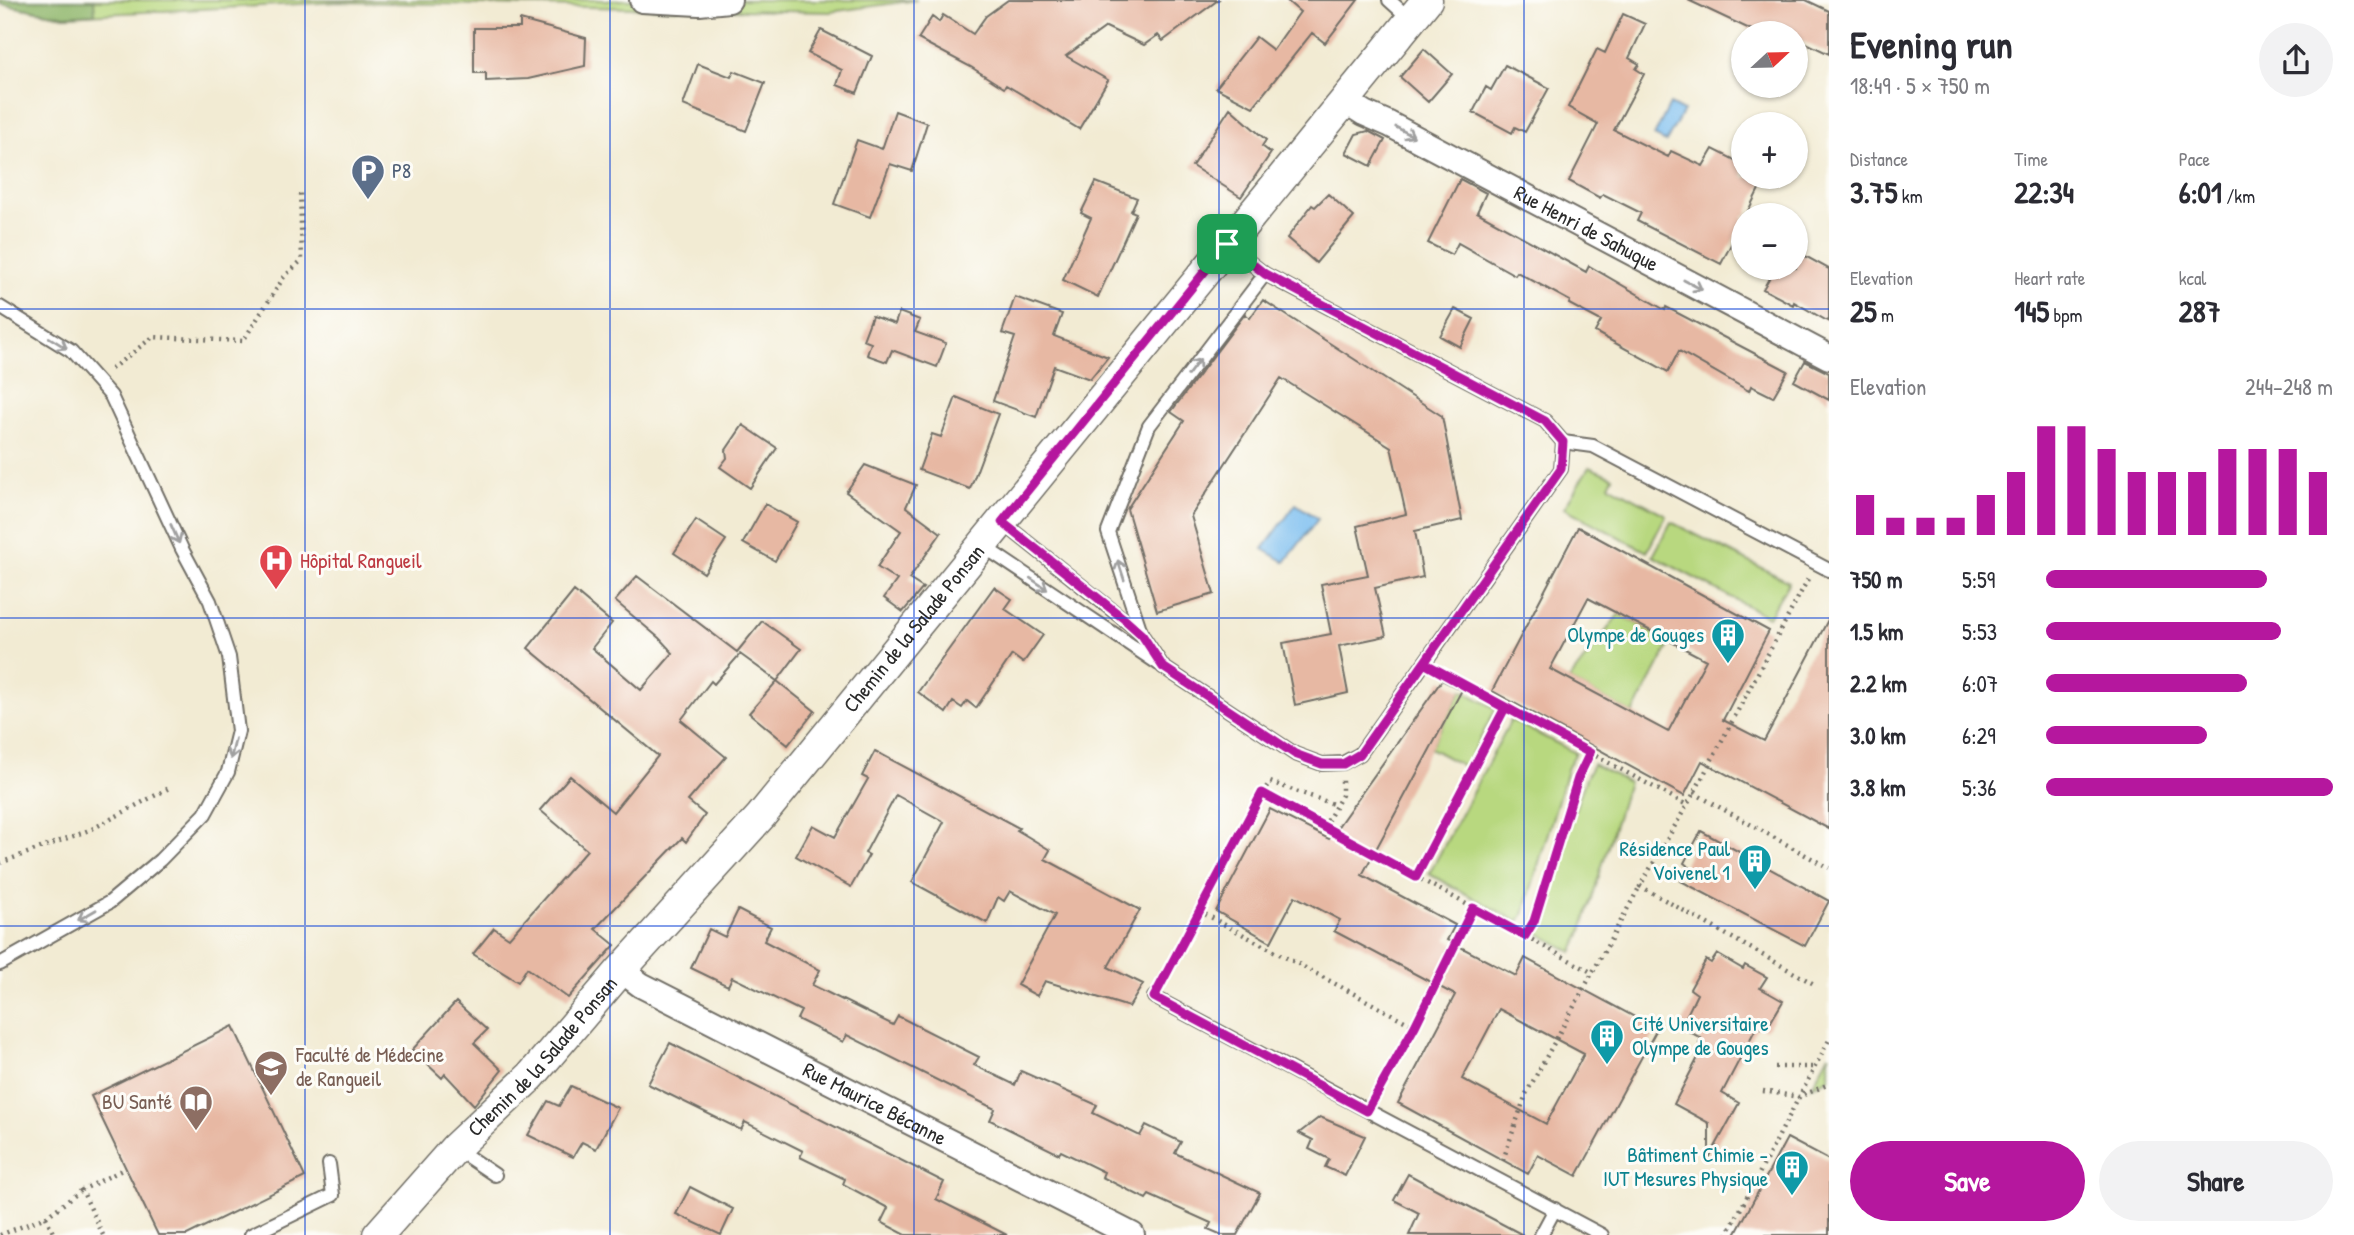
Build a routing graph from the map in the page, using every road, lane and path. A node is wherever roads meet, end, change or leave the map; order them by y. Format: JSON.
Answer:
{"nodes":[{"id":1,"x":642,"y":0,"type":"edge"},
{"id":2,"x":729,"y":0,"type":"edge"},
{"id":3,"x":1389,"y":0,"type":"edge"},
{"id":4,"x":1419,"y":10,"type":"edge"},
{"id":5,"x":1345,"y":101,"type":"junction"},
{"id":6,"x":300,"y":189,"type":"dead end"},
{"id":7,"x":1227,"y":244,"type":"junction"},
{"id":8,"x":1265,"y":274,"type":"junction"},
{"id":9,"x":0,"y":307,"type":"edge"},
{"id":10,"x":1829,"y":357,"type":"edge"},
{"id":11,"x":114,"y":366,"type":"dead end"},
{"id":12,"x":1563,"y":442,"type":"junction"},
{"id":13,"x":1002,"y":522,"type":"junction"},
{"id":14,"x":982,"y":546,"type":"junction"},
{"id":15,"x":1816,"y":562,"type":"junction"},
{"id":16,"x":1829,"y":569,"type":"edge"},
{"id":17,"x":1142,"y":635,"type":"junction"},
{"id":18,"x":1424,"y":663,"type":"junction"},
{"id":19,"x":1163,"y":667,"type":"junction"},
{"id":20,"x":1505,"y":708,"type":"junction"},
{"id":21,"x":1590,"y":753,"type":"junction"},
{"id":22,"x":171,"y":787,"type":"dead end"},
{"id":23,"x":1262,"y":793,"type":"junction"},
{"id":24,"x":1694,"y":793,"type":"junction"},
{"id":25,"x":1687,"y":805,"type":"junction"},
{"id":26,"x":1324,"y":827,"type":"junction"},
{"id":27,"x":0,"y":863,"type":"edge"},
{"id":28,"x":1829,"y":868,"type":"edge"},
{"id":29,"x":1416,"y":877,"type":"junction"},
{"id":30,"x":1640,"y":886,"type":"junction"},
{"id":31,"x":1473,"y":908,"type":"junction"},
{"id":32,"x":1199,"y":912,"type":"junction"},
{"id":33,"x":1525,"y":936,"type":"junction"},
{"id":34,"x":0,"y":964,"type":"edge"},
{"id":35,"x":621,"y":970,"type":"junction"},
{"id":36,"x":1593,"y":973,"type":"junction"},
{"id":37,"x":1814,"y":984,"type":"dead end"},
{"id":38,"x":1154,"y":997,"type":"joint"},
{"id":39,"x":1415,"y":1026,"type":"junction"},
{"id":40,"x":1829,"y":1040,"type":"edge"},
{"id":41,"x":1775,"y":1066,"type":"dead end"},
{"id":42,"x":1814,"y":1067,"type":"junction"},
{"id":43,"x":1829,"y":1084,"type":"edge"},
{"id":44,"x":1763,"y":1091,"type":"dead end"},
{"id":45,"x":1799,"y":1097,"type":"junction"},
{"id":46,"x":1367,"y":1111,"type":"junction"},
{"id":47,"x":455,"y":1148,"type":"junction"},
{"id":48,"x":329,"y":1164,"type":"dead end"},
{"id":49,"x":125,"y":1168,"type":"dead end"},
{"id":50,"x":495,"y":1175,"type":"dead end"},
{"id":51,"x":1497,"y":1179,"type":"junction"},
{"id":52,"x":82,"y":1190,"type":"junction"},
{"id":53,"x":1555,"y":1209,"type":"junction"},
{"id":54,"x":46,"y":1217,"type":"junction"},
{"id":55,"x":0,"y":1235,"type":"edge"},
{"id":56,"x":54,"y":1235,"type":"edge"},
{"id":57,"x":103,"y":1235,"type":"edge"},
{"id":58,"x":251,"y":1235,"type":"edge"},
{"id":59,"x":378,"y":1235,"type":"edge"},
{"id":60,"x":1132,"y":1235,"type":"edge"},
{"id":61,"x":1541,"y":1235,"type":"edge"},
{"id":62,"x":1602,"y":1235,"type":"edge"},
{"id":63,"x":1727,"y":1235,"type":"edge"}],
"edges":[{"from":1,"to":2,"type":"street"},
{"from":3,"to":4,"type":"lane"},
{"from":4,"to":5,"type":"street","name":"Chemin de la Salade Ponsan"},
{"from":5,"to":7,"type":"street","name":"Chemin de la Salade Ponsan"},
{"from":5,"to":10,"type":"street","name":"Rue Henri de Sahuque","one_way":true},
{"from":6,"to":11,"type":"path"},
{"from":7,"to":8,"type":"lane"},
{"from":7,"to":13,"type":"street","name":"Chemin de la Salade Ponsan"},
{"from":8,"to":12,"type":"lane"},
{"from":17,"to":8,"type":"lane","one_way":true},
{"from":9,"to":34,"type":"lane","one_way":true},
{"from":12,"to":15,"type":"lane"},
{"from":12,"to":18,"type":"lane"},
{"from":13,"to":14,"type":"street","name":"Chemin de la Salade Ponsan"},
{"from":13,"to":17,"type":"lane"},
{"from":14,"to":19,"type":"lane","one_way":true},
{"from":14,"to":35,"type":"street","name":"Chemin de la Salade Ponsan"},
{"from":15,"to":16,"type":"lane"},
{"from":15,"to":24,"type":"path"},
{"from":17,"to":19,"type":"lane"},
{"from":18,"to":19,"type":"lane"},
{"from":18,"to":20,"type":"path"},
{"from":20,"to":21,"type":"path"},
{"from":20,"to":29,"type":"path"},
{"from":21,"to":25,"type":"path"},
{"from":21,"to":33,"type":"path"},
{"from":22,"to":27,"type":"path"},
{"from":23,"to":26,"type":"path"},
{"from":23,"to":26,"type":"path"},
{"from":23,"to":32,"type":"path"},
{"from":24,"to":25,"type":"path"},
{"from":24,"to":28,"type":"path"},
{"from":25,"to":30,"type":"path"},
{"from":26,"to":29,"type":"path"},
{"from":29,"to":31,"type":"path"},
{"from":30,"to":36,"type":"path"},
{"from":30,"to":37,"type":"path"},
{"from":31,"to":33,"type":"path"},
{"from":31,"to":39,"type":"path"},
{"from":32,"to":38,"type":"path"},
{"from":32,"to":39,"type":"path"},
{"from":33,"to":36,"type":"path"},
{"from":35,"to":47,"type":"street","name":"Chemin de la Salade Ponsan"},
{"from":35,"to":60,"type":"street","name":"Rue Maurice Bécanne"},
{"from":36,"to":51,"type":"path"},
{"from":38,"to":46,"type":"lane"},
{"from":39,"to":46,"type":"path"},
{"from":40,"to":42,"type":"path"},
{"from":41,"to":42,"type":"path"},
{"from":42,"to":45,"type":"path"},
{"from":43,"to":45,"type":"path"},
{"from":44,"to":45,"type":"path"},
{"from":45,"to":63,"type":"path"},
{"from":46,"to":51,"type":"lane"},
{"from":47,"to":50,"type":"lane"},
{"from":47,"to":59,"type":"street","name":"Chemin de la Salade Ponsan"},
{"from":48,"to":58,"type":"lane"},
{"from":49,"to":52,"type":"path"},
{"from":51,"to":53,"type":"lane"},
{"from":52,"to":54,"type":"path"},
{"from":52,"to":57,"type":"path"},
{"from":53,"to":61,"type":"lane"},
{"from":53,"to":62,"type":"lane"},
{"from":54,"to":55,"type":"path"},
{"from":54,"to":56,"type":"path"}]}
